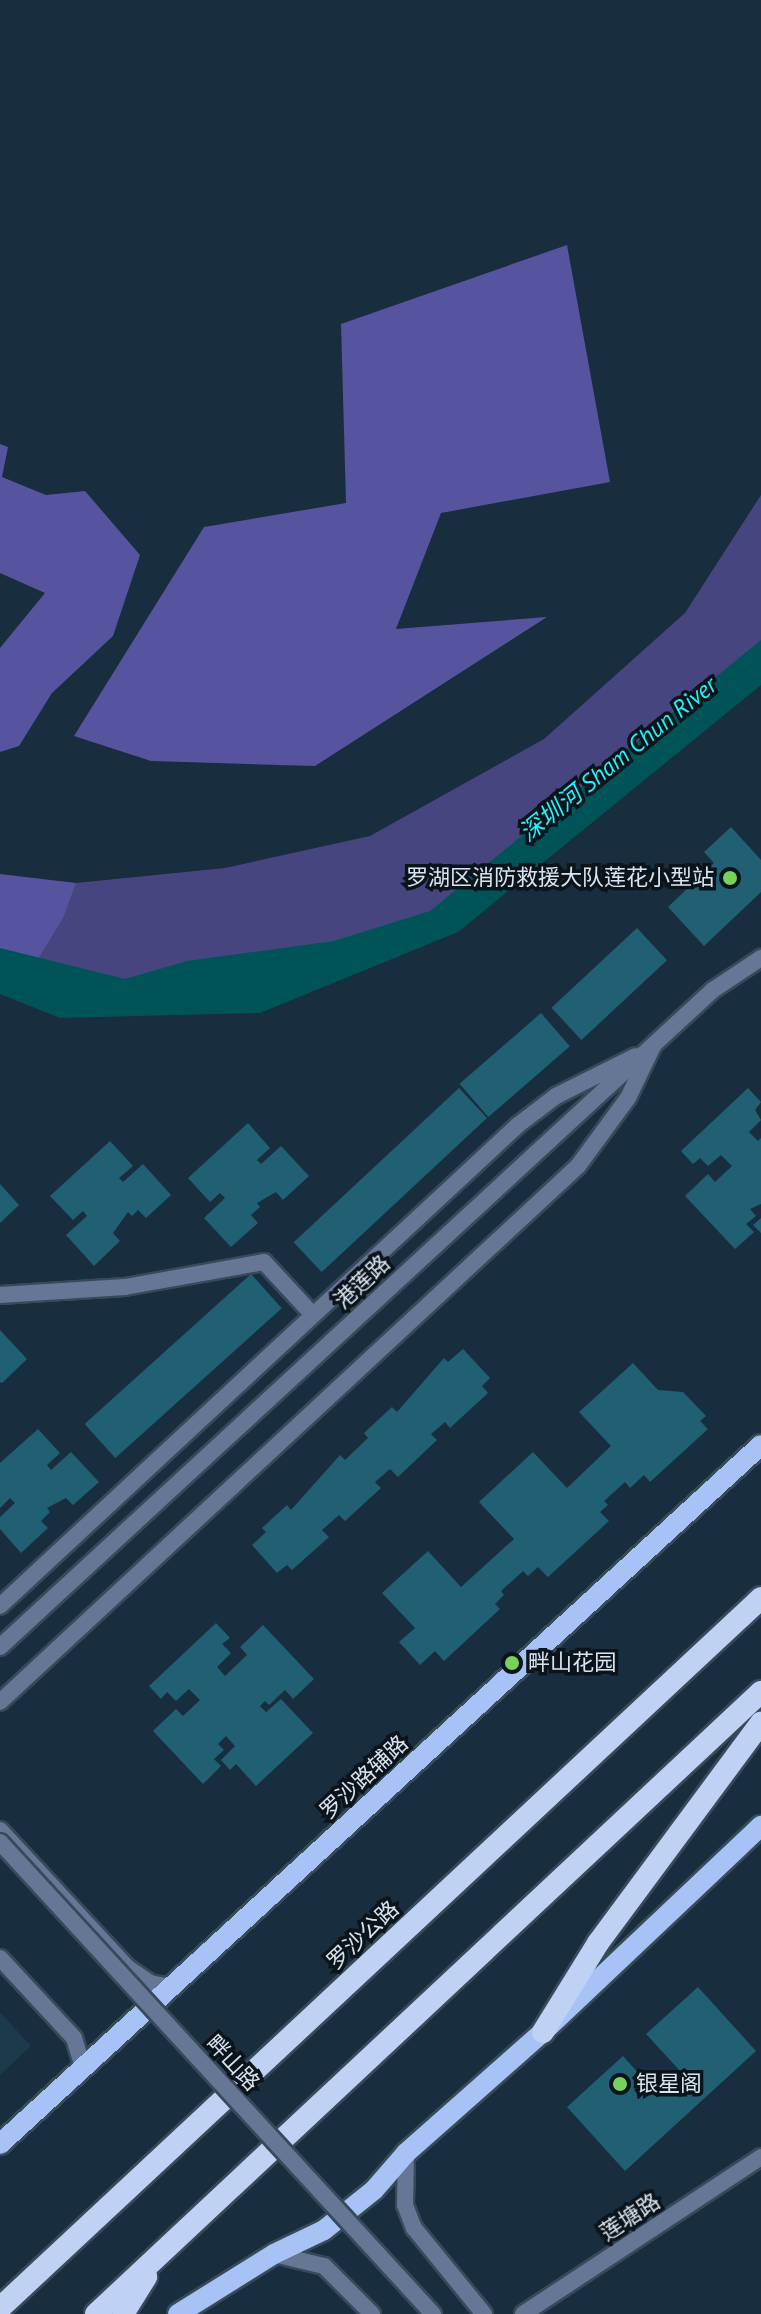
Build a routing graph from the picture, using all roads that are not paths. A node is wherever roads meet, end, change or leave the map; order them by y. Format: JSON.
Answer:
{"nodes":[{"id":1,"x":761,"y":958,"type":"edge"},
{"id":2,"x":654,"y":1045,"type":"junction"},
{"id":3,"x":0,"y":1295,"type":"edge"},
{"id":4,"x":313,"y":1315,"type":"junction"},
{"id":5,"x":761,"y":1445,"type":"edge"},
{"id":6,"x":761,"y":1598,"type":"edge"},
{"id":7,"x":0,"y":1606,"type":"edge"},
{"id":8,"x":0,"y":1647,"type":"edge"},
{"id":9,"x":761,"y":1692,"type":"edge"},
{"id":10,"x":0,"y":1702,"type":"edge"},
{"id":11,"x":761,"y":1723,"type":"edge"},
{"id":12,"x":761,"y":1826,"type":"edge"},
{"id":13,"x":0,"y":1830,"type":"edge"},
{"id":14,"x":0,"y":1842,"type":"edge"},
{"id":15,"x":0,"y":1958,"type":"edge"},
{"id":16,"x":171,"y":1987,"type":"junction"},
{"id":17,"x":543,"y":2032,"type":"junction"},
{"id":18,"x":83,"y":2068,"type":"junction"},
{"id":19,"x":0,"y":2144,"type":"edge"},
{"id":20,"x":406,"y":2153,"type":"junction"},
{"id":21,"x":761,"y":2157,"type":"edge"},
{"id":22,"x":161,"y":2251,"type":"junction"},
{"id":23,"x":274,"y":2254,"type":"junction"},
{"id":24,"x":0,"y":2308,"type":"edge"},
{"id":25,"x":96,"y":2314,"type":"edge"},
{"id":26,"x":123,"y":2314,"type":"edge"},
{"id":27,"x":178,"y":2314,"type":"edge"},
{"id":28,"x":372,"y":2314,"type":"edge"},
{"id":29,"x":433,"y":2314,"type":"edge"},
{"id":30,"x":484,"y":2314,"type":"edge"},
{"id":31,"x":523,"y":2314,"type":"edge"}],
"edges":[{"from":1,"to":2,"type":"street","name":"港莲路"},
{"from":2,"to":4,"type":"street"},
{"from":2,"to":8,"type":"street","name":"港莲路"},
{"from":2,"to":10,"type":"street"},
{"from":3,"to":4,"type":"street"},
{"from":4,"to":7,"type":"street"},
{"from":5,"to":16,"type":"main road","name":"罗沙路辅路"},
{"from":6,"to":24,"type":"highway","name":"罗沙公路"},
{"from":9,"to":22,"type":"highway"},
{"from":11,"to":17,"type":"highway"},
{"from":12,"to":17,"type":"main road"},
{"from":13,"to":16,"type":"street"},
{"from":14,"to":29,"type":"street","name":"畔山路","bridge":true},
{"from":15,"to":18,"type":"street"},
{"from":16,"to":18,"type":"main road","name":"罗沙路辅路"},
{"from":17,"to":20,"type":"main road"},
{"from":18,"to":19,"type":"main road","name":"罗沙路辅路"},
{"from":20,"to":23,"type":"main road"},
{"from":20,"to":30,"type":"street"},
{"from":21,"to":31,"type":"street","name":"莲塘路"},
{"from":22,"to":25,"type":"highway"},
{"from":22,"to":26,"type":"highway"},
{"from":23,"to":27,"type":"main road"},
{"from":23,"to":28,"type":"street"}]}
